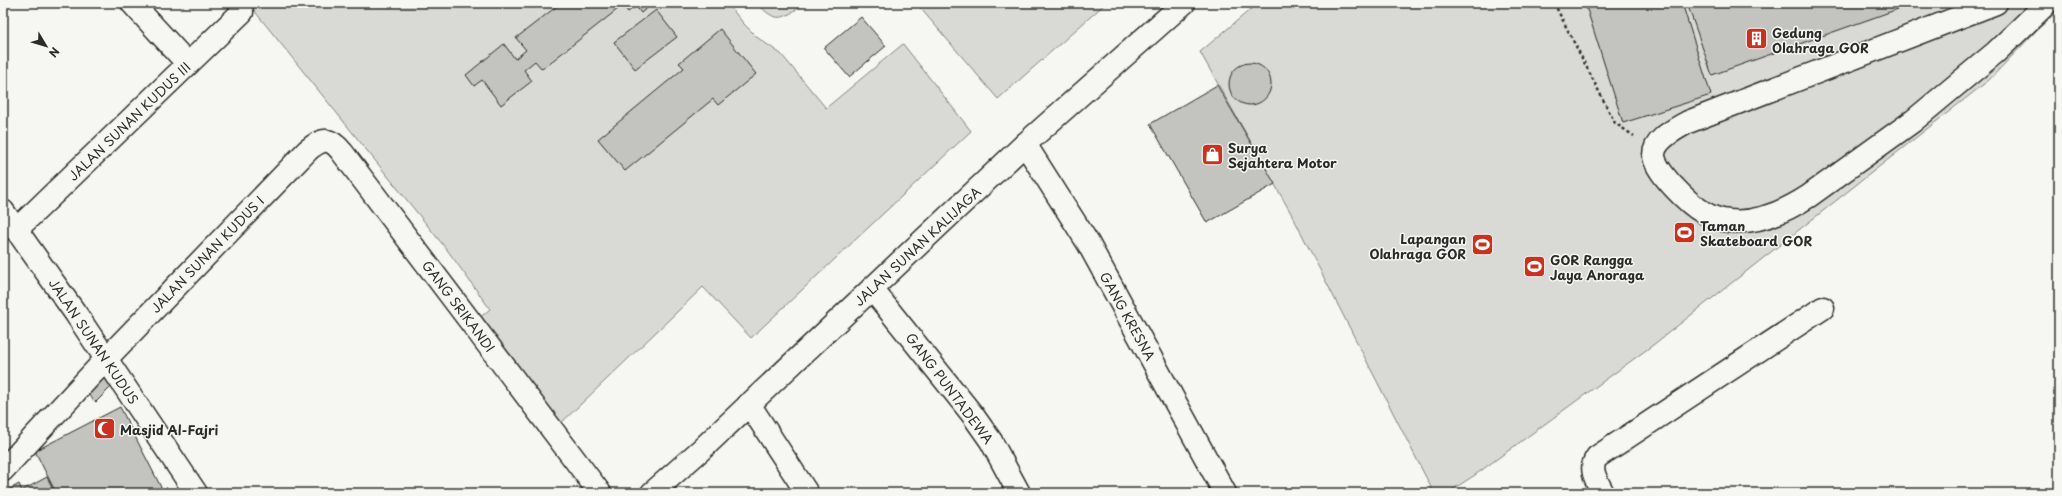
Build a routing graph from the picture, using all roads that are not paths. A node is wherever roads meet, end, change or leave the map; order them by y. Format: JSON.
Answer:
{"nodes":[{"id":1,"x":132,"y":3,"type":"edge"},
{"id":2,"x":1184,"y":3,"type":"edge"},
{"id":3,"x":1996,"y":3,"type":"edge"},
{"id":4,"x":2047,"y":3,"type":"edge"},
{"id":5,"x":242,"y":12,"type":"dead end"},
{"id":6,"x":2025,"y":12,"type":"edge"},
{"id":7,"x":188,"y":64,"type":"junction"},
{"id":8,"x":1026,"y":144,"type":"junction"},
{"id":9,"x":308,"y":150,"type":"joint"},
{"id":10,"x":7,"y":218,"type":"edge"},
{"id":11,"x":872,"y":289,"type":"junction"},
{"id":12,"x":1823,"y":308,"type":"dead end"},
{"id":13,"x":106,"y":359,"type":"junction"},
{"id":14,"x":749,"y":404,"type":"junction"},
{"id":15,"x":3,"y":470,"type":"edge"},
{"id":16,"x":196,"y":493,"type":"edge"},
{"id":17,"x":600,"y":493,"type":"edge"},
{"id":18,"x":652,"y":493,"type":"edge"},
{"id":19,"x":807,"y":493,"type":"edge"},
{"id":20,"x":1019,"y":493,"type":"edge"},
{"id":21,"x":1225,"y":493,"type":"edge"},
{"id":22,"x":1603,"y":493,"type":"edge"}],
"edges":[{"from":1,"to":7,"type":"street"},
{"from":2,"to":8,"type":"street","name":"JALAN SUNAN KALIJAGA"},
{"from":3,"to":6,"type":"street"},
{"from":4,"to":6,"type":"street"},
{"from":5,"to":7,"type":"street","name":"JALAN SUNAN KUDUS III"},
{"from":7,"to":10,"type":"street","name":"JALAN SUNAN KUDUS III"},
{"from":8,"to":11,"type":"street","name":"JALAN SUNAN KALIJAGA"},
{"from":8,"to":21,"type":"street","name":"GANG KRESNA"},
{"from":9,"to":13,"type":"street","name":"JALAN SUNAN KUDUS I"},
{"from":9,"to":17,"type":"street","name":"GANG SRIKANDI"},
{"from":10,"to":13,"type":"street","name":"JALAN SUNAN KUDUS"},
{"from":11,"to":14,"type":"street","name":"JALAN SUNAN KALIJAGA"},
{"from":11,"to":20,"type":"street","name":"GANG PUNTADEWA"},
{"from":12,"to":22,"type":"street"},
{"from":13,"to":15,"type":"street","name":"JALAN SUNAN KUDUS I"},
{"from":13,"to":16,"type":"street","name":"JALAN SUNAN KUDUS"},
{"from":14,"to":18,"type":"street","name":"JALAN SUNAN KALIJAGA"},
{"from":14,"to":19,"type":"street"}]}
